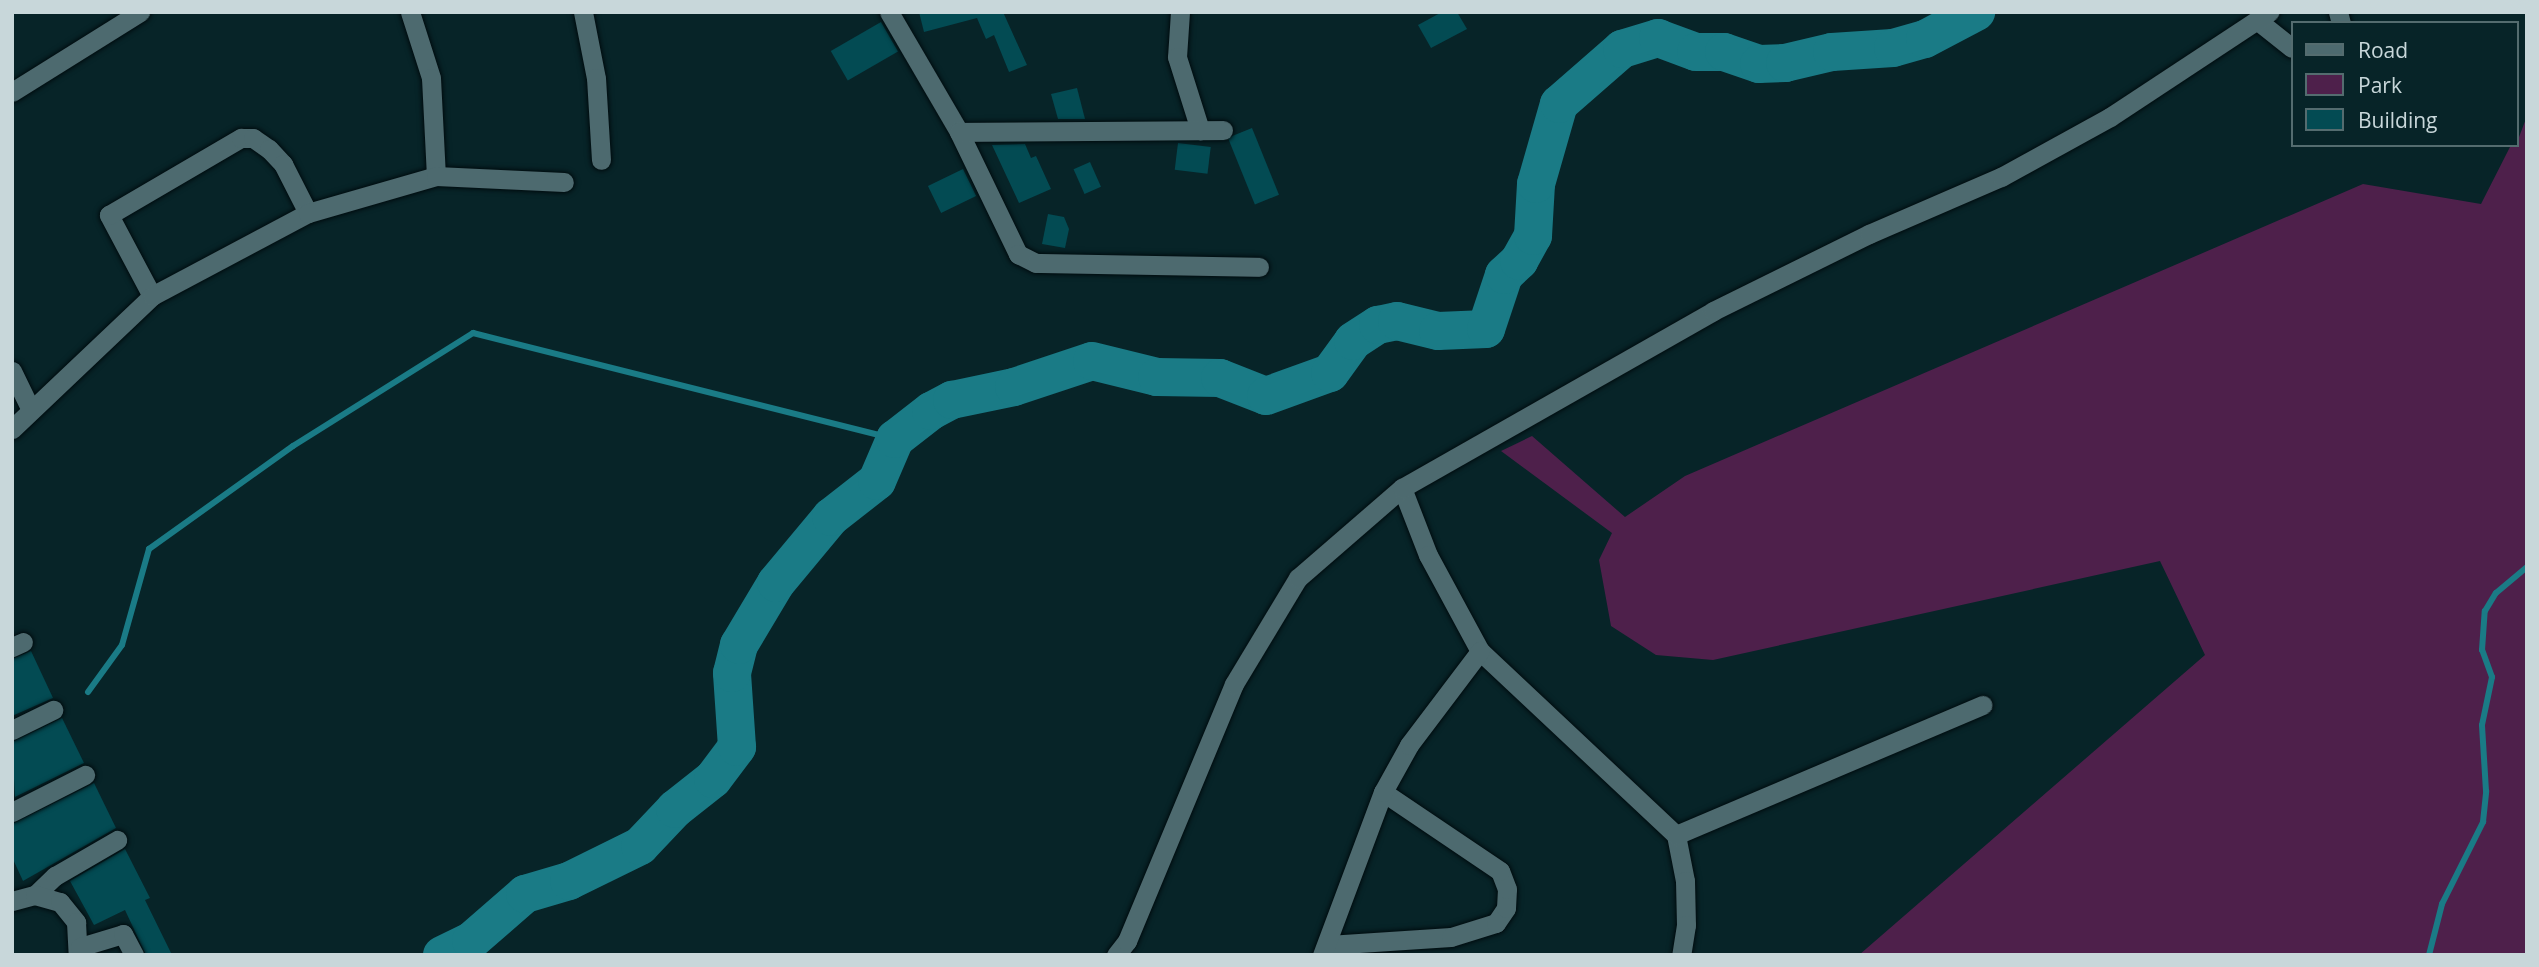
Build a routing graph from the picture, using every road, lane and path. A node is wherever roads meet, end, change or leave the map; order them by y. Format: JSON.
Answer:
{"nodes":[{"id":1,"x":139,"y":12,"type":"edge"},
{"id":2,"x":410,"y":12,"type":"edge"},
{"id":3,"x":583,"y":12,"type":"edge"},
{"id":4,"x":888,"y":12,"type":"edge"},
{"id":5,"x":1180,"y":12,"type":"edge"},
{"id":6,"x":2264,"y":17,"type":"edge"},
{"id":7,"x":2290,"y":46,"type":"edge"},
{"id":8,"x":12,"y":92,"type":"edge"},
{"id":9,"x":1200,"y":130,"type":"junction"},
{"id":10,"x":1223,"y":130,"type":"dead end"},
{"id":11,"x":959,"y":132,"type":"junction"},
{"id":12,"x":601,"y":160,"type":"dead end"},
{"id":13,"x":436,"y":176,"type":"junction"},
{"id":14,"x":564,"y":182,"type":"dead end"},
{"id":15,"x":308,"y":213,"type":"junction"},
{"id":16,"x":1259,"y":267,"type":"dead end"},
{"id":17,"x":152,"y":296,"type":"junction"},
{"id":18,"x":12,"y":371,"type":"edge"},
{"id":19,"x":30,"y":408,"type":"junction"},
{"id":20,"x":12,"y":429,"type":"edge"},
{"id":21,"x":1402,"y":488,"type":"junction"},
{"id":22,"x":1480,"y":651,"type":"junction"},
{"id":23,"x":1983,"y":705,"type":"dead end"},
{"id":24,"x":53,"y":710,"type":"dead end"},
{"id":25,"x":12,"y":730,"type":"edge"},
{"id":26,"x":85,"y":775,"type":"dead end"},
{"id":27,"x":1383,"y":792,"type":"junction"},
{"id":28,"x":12,"y":812,"type":"edge"},
{"id":29,"x":1676,"y":835,"type":"junction"},
{"id":30,"x":117,"y":840,"type":"dead end"},
{"id":31,"x":36,"y":895,"type":"junction"},
{"id":32,"x":12,"y":901,"type":"edge"},
{"id":33,"x":1325,"y":950,"type":"edge"},
{"id":34,"x":79,"y":951,"type":"edge"},
{"id":35,"x":134,"y":955,"type":"edge"},
{"id":36,"x":1116,"y":955,"type":"edge"},
{"id":37,"x":1681,"y":955,"type":"edge"}],
"edges":[{"from":1,"to":8,"type":"street"},
{"from":2,"to":13,"type":"street"},
{"from":3,"to":12,"type":"street"},
{"from":4,"to":11,"type":"street"},
{"from":5,"to":9,"type":"street"},
{"from":6,"to":7,"type":"street"},
{"from":6,"to":21,"type":"street"},
{"from":9,"to":10,"type":"street"},
{"from":9,"to":11,"type":"street"},
{"from":11,"to":16,"type":"street"},
{"from":13,"to":14,"type":"street"},
{"from":13,"to":15,"type":"street"},
{"from":15,"to":17,"type":"street"},
{"from":15,"to":17,"type":"street"},
{"from":17,"to":19,"type":"street"},
{"from":18,"to":19,"type":"street"},
{"from":19,"to":20,"type":"street"},
{"from":21,"to":22,"type":"street"},
{"from":21,"to":36,"type":"street"},
{"from":22,"to":27,"type":"street"},
{"from":22,"to":29,"type":"street"},
{"from":23,"to":29,"type":"street"},
{"from":24,"to":25,"type":"street"},
{"from":26,"to":28,"type":"street"},
{"from":27,"to":33,"type":"street"},
{"from":27,"to":33,"type":"street"},
{"from":29,"to":37,"type":"street"},
{"from":30,"to":31,"type":"street"},
{"from":31,"to":32,"type":"street"},
{"from":31,"to":34,"type":"street"},
{"from":34,"to":35,"type":"street"}]}
